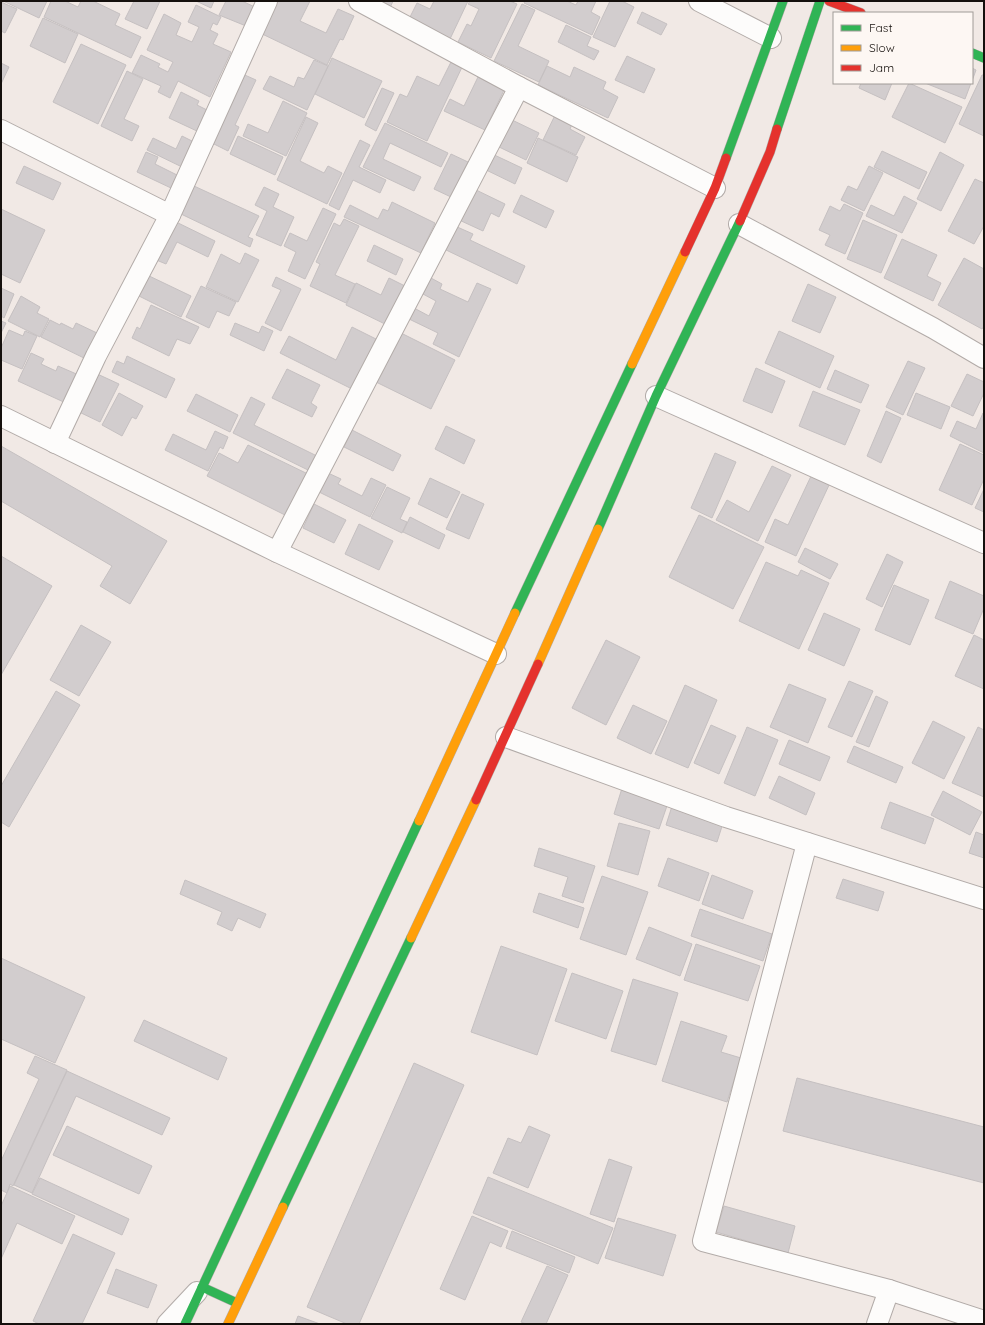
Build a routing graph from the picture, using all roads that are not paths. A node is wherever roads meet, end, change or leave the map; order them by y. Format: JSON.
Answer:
{"nodes":[{"id":1,"x":267,"y":1,"type":"edge"},
{"id":2,"x":359,"y":1,"type":"edge"},
{"id":3,"x":699,"y":1,"type":"edge"},
{"id":4,"x":784,"y":1,"type":"edge"},
{"id":5,"x":820,"y":1,"type":"edge"},
{"id":6,"x":829,"y":1,"type":"edge"},
{"id":7,"x":858,"y":12,"type":"edge"},
{"id":8,"x":771,"y":38,"type":"junction"},
{"id":9,"x":973,"y":53,"type":"edge"},
{"id":10,"x":984,"y":58,"type":"edge"},
{"id":11,"x":519,"y":87,"type":"junction"},
{"id":12,"x":1,"y":130,"type":"edge"},
{"id":13,"x":715,"y":188,"type":"junction"},
{"id":14,"x":170,"y":214,"type":"junction"},
{"id":15,"x":739,"y":224,"type":"junction"},
{"id":16,"x":984,"y":358,"type":"edge"},
{"id":17,"x":656,"y":396,"type":"junction"},
{"id":18,"x":1,"y":416,"type":"edge"},
{"id":19,"x":55,"y":443,"type":"junction"},
{"id":20,"x":984,"y":543,"type":"edge"},
{"id":21,"x":277,"y":552,"type":"junction"},
{"id":22,"x":496,"y":654,"type":"junction"},
{"id":23,"x":506,"y":737,"type":"junction"},
{"id":24,"x":807,"y":843,"type":"junction"},
{"id":25,"x":984,"y":899,"type":"edge"},
{"id":26,"x":202,"y":1287,"type":"junction"},
{"id":27,"x":890,"y":1290,"type":"junction"},
{"id":28,"x":237,"y":1303,"type":"junction"},
{"id":29,"x":984,"y":1321,"type":"edge"},
{"id":30,"x":167,"y":1324,"type":"edge"},
{"id":31,"x":185,"y":1324,"type":"edge"},
{"id":32,"x":228,"y":1324,"type":"edge"},
{"id":33,"x":877,"y":1324,"type":"edge"}],
"edges":[{"from":1,"to":14,"type":"street"},
{"from":2,"to":11,"type":"street"},
{"from":3,"to":8,"type":"street"},
{"from":4,"to":8,"type":"main road"},
{"from":5,"to":15,"type":"main road"},
{"from":6,"to":7,"type":"main road"},
{"from":8,"to":13,"type":"main road"},
{"from":9,"to":10,"type":"main road"},
{"from":11,"to":13,"type":"street"},
{"from":11,"to":21,"type":"street"},
{"from":12,"to":14,"type":"street"},
{"from":13,"to":22,"type":"main road"},
{"from":14,"to":19,"type":"street"},
{"from":15,"to":16,"type":"street"},
{"from":15,"to":17,"type":"main road"},
{"from":17,"to":20,"type":"street"},
{"from":17,"to":23,"type":"main road"},
{"from":18,"to":19,"type":"street"},
{"from":19,"to":21,"type":"street"},
{"from":21,"to":22,"type":"street"},
{"from":22,"to":26,"type":"main road"},
{"from":23,"to":24,"type":"street"},
{"from":23,"to":28,"type":"main road"},
{"from":24,"to":25,"type":"street"},
{"from":24,"to":27,"type":"street"},
{"from":26,"to":28,"type":"main road"},
{"from":26,"to":30,"type":"street"},
{"from":26,"to":31,"type":"main road"},
{"from":27,"to":29,"type":"street"},
{"from":27,"to":33,"type":"street"},
{"from":28,"to":32,"type":"main road"}]}
